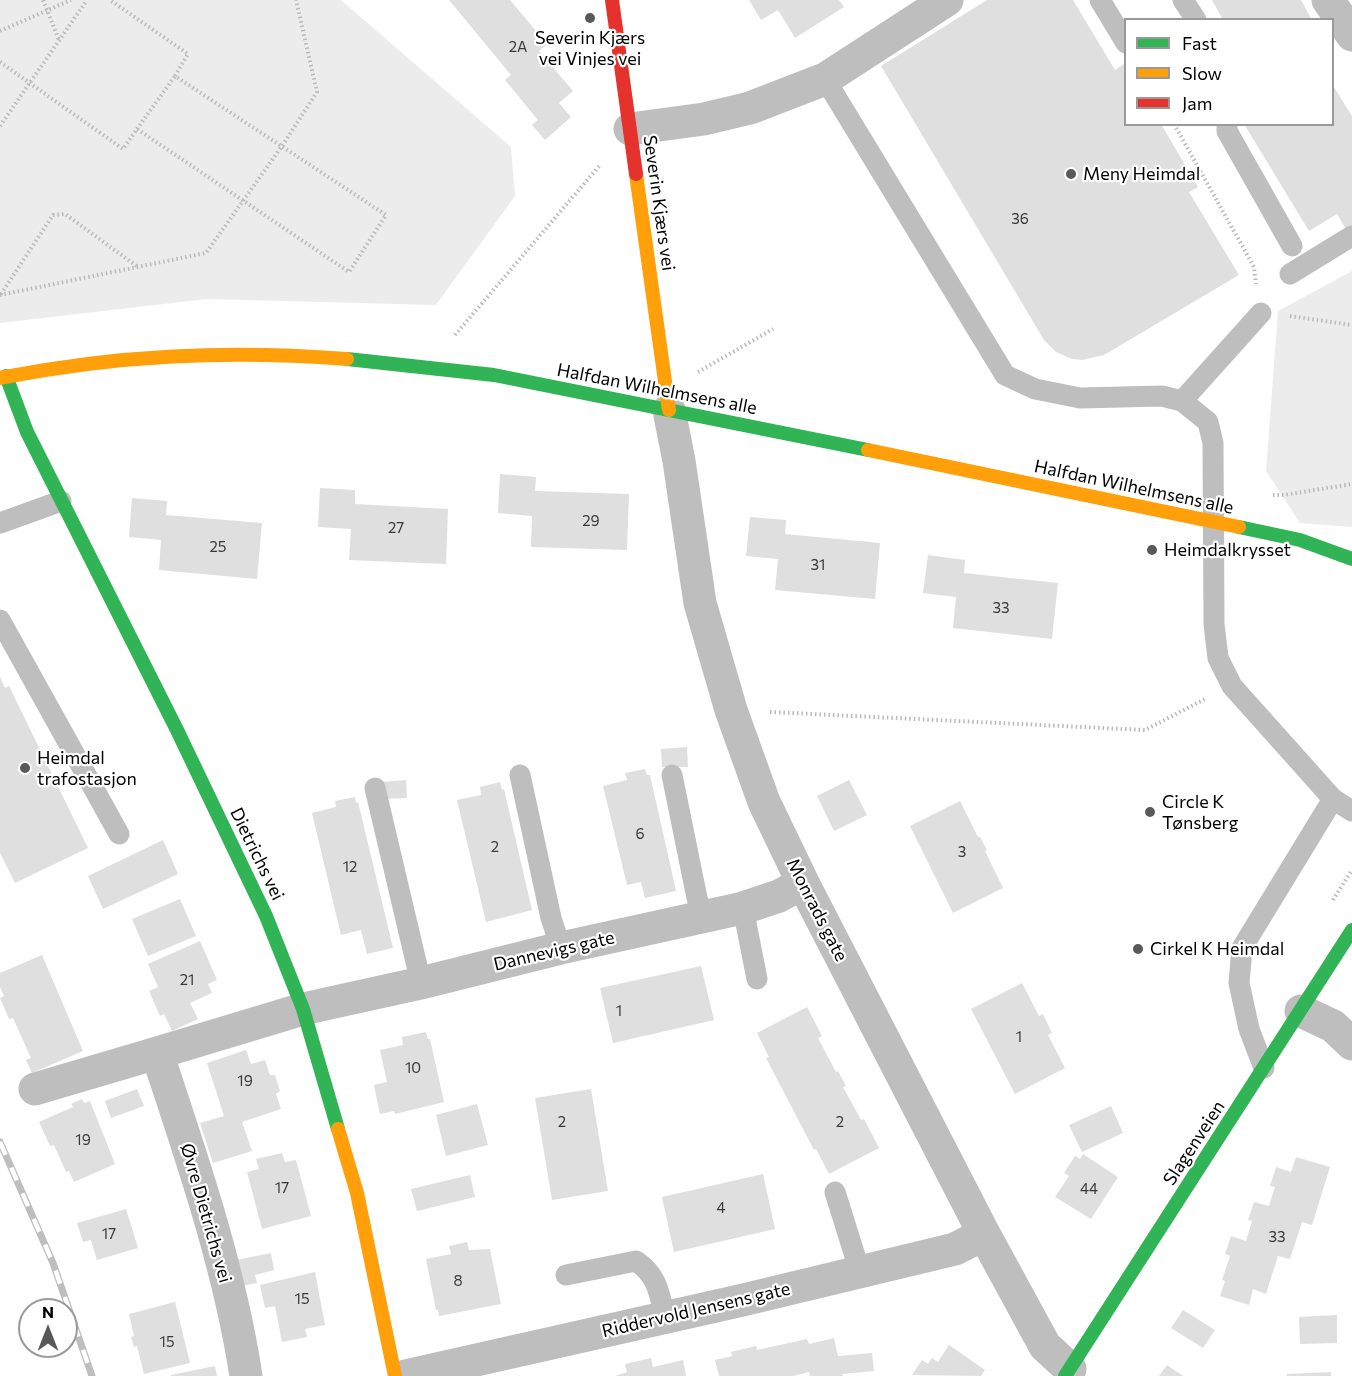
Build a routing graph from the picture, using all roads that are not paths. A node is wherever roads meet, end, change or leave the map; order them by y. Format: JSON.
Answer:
{"nodes":[{"id":1,"x":612,"y":0,"type":"edge"},
{"id":2,"x":947,"y":0,"type":"edge"},
{"id":3,"x":1100,"y":0,"type":"edge"},
{"id":4,"x":1183,"y":0,"type":"edge"},
{"id":5,"x":1328,"y":0,"type":"edge"},
{"id":6,"x":1195,"y":18,"type":"edge"},
{"id":7,"x":1352,"y":35,"type":"edge"},
{"id":8,"x":1124,"y":41,"type":"edge"},
{"id":9,"x":825,"y":79,"type":"junction"},
{"id":10,"x":1227,"y":126,"type":"edge"},
{"id":11,"x":630,"y":129,"type":"junction"},
{"id":12,"x":1352,"y":236,"type":"edge"},
{"id":13,"x":1292,"y":246,"type":"dead end"},
{"id":14,"x":1290,"y":274,"type":"dead end"},
{"id":15,"x":1261,"y":313,"type":"road end"},
{"id":16,"x":3,"y":377,"type":"edge"},
{"id":17,"x":1182,"y":401,"type":"junction"},
{"id":18,"x":669,"y":411,"type":"junction"},
{"id":19,"x":61,"y":501,"type":"junction"},
{"id":20,"x":1215,"y":522,"type":"junction"},
{"id":21,"x":0,"y":523,"type":"edge"},
{"id":22,"x":1300,"y":540,"type":"junction"},
{"id":23,"x":1342,"y":542,"type":"dead end"},
{"id":24,"x":1352,"y":559,"type":"edge"},
{"id":25,"x":0,"y":620,"type":"edge"},
{"id":26,"x":520,"y":775,"type":"dead end"},
{"id":27,"x":672,"y":775,"type":"dead end"},
{"id":28,"x":375,"y":788,"type":"dead end"},
{"id":29,"x":1333,"y":799,"type":"junction"},
{"id":30,"x":1352,"y":811,"type":"edge"},
{"id":31,"x":119,"y":834,"type":"dead end"},
{"id":32,"x":803,"y":883,"type":"junction"},
{"id":33,"x":743,"y":908,"type":"junction"},
{"id":34,"x":703,"y":917,"type":"junction"},
{"id":35,"x":1352,"y":930,"type":"edge"},
{"id":36,"x":561,"y":948,"type":"junction"},
{"id":37,"x":757,"y":979,"type":"dead end"},
{"id":38,"x":422,"y":983,"type":"junction"},
{"id":39,"x":303,"y":1010,"type":"junction"},
{"id":40,"x":1301,"y":1011,"type":"junction"},
{"id":41,"x":1352,"y":1044,"type":"edge"},
{"id":42,"x":157,"y":1053,"type":"junction"},
{"id":43,"x":1264,"y":1068,"type":"junction"},
{"id":44,"x":35,"y":1089,"type":"dead end"},
{"id":45,"x":835,"y":1192,"type":"dead end"},
{"id":46,"x":984,"y":1234,"type":"junction"},
{"id":47,"x":860,"y":1272,"type":"junction"},
{"id":48,"x":566,"y":1275,"type":"dead end"},
{"id":49,"x":665,"y":1317,"type":"junction"},
{"id":50,"x":1067,"y":1372,"type":"edge"},
{"id":51,"x":246,"y":1376,"type":"edge"},
{"id":52,"x":395,"y":1376,"type":"edge"},
{"id":53,"x":405,"y":1376,"type":"edge"}],
"edges":[{"from":1,"to":11,"type":"main road","name":"Severin Kjærs vei"},
{"from":2,"to":9,"type":"street"},
{"from":3,"to":8,"type":"lane"},
{"from":4,"to":6,"type":"lane"},
{"from":5,"to":7,"type":"street"},
{"from":9,"to":11,"type":"street"},
{"from":9,"to":17,"type":"lane"},
{"from":10,"to":13,"type":"lane"},
{"from":11,"to":18,"type":"main road","name":"Severin Kjærs vei"},
{"from":12,"to":14,"type":"lane"},
{"from":15,"to":17,"type":"lane"},
{"from":16,"to":18,"type":"main road","name":"Halfdan Wilhelmsens alle"},
{"from":16,"to":19,"type":"main road","name":"Dietrichs vei"},
{"from":17,"to":20,"type":"lane"},
{"from":18,"to":20,"type":"main road","name":"Halfdan Wilhelmsens alle"},
{"from":18,"to":32,"type":"street","name":"Monrads gate"},
{"from":19,"to":21,"type":"lane"},
{"from":19,"to":39,"type":"main road","name":"Dietrichs vei"},
{"from":20,"to":22,"type":"main road","name":"Halfdan Wilhelmsens alle"},
{"from":20,"to":29,"type":"lane"},
{"from":22,"to":23,"type":"main road","name":"Halfdan Wilhelmsens alle"},
{"from":22,"to":24,"type":"main road","name":"Halfdan Wilhelmsens alle"},
{"from":25,"to":31,"type":"lane"},
{"from":26,"to":36,"type":"lane"},
{"from":27,"to":34,"type":"lane"},
{"from":28,"to":38,"type":"lane"},
{"from":29,"to":30,"type":"lane"},
{"from":29,"to":43,"type":"lane"},
{"from":32,"to":33,"type":"street","name":"Dannevigs gate"},
{"from":32,"to":46,"type":"street","name":"Monrads gate"},
{"from":33,"to":34,"type":"street","name":"Dannevigs gate"},
{"from":33,"to":37,"type":"lane"},
{"from":34,"to":36,"type":"street","name":"Dannevigs gate"},
{"from":35,"to":40,"type":"main road","name":"Slagenveien"},
{"from":36,"to":38,"type":"street","name":"Dannevigs gate"},
{"from":38,"to":39,"type":"street","name":"Dannevigs gate"},
{"from":39,"to":42,"type":"street"},
{"from":39,"to":52,"type":"main road","name":"Dietrichs vei"},
{"from":40,"to":41,"type":"street"},
{"from":40,"to":43,"type":"main road","name":"Slagenveien"},
{"from":42,"to":44,"type":"street"},
{"from":42,"to":51,"type":"street","name":"Øvre Dietrichs vei"},
{"from":43,"to":50,"type":"main road","name":"Slagenveien"},
{"from":45,"to":47,"type":"lane"},
{"from":46,"to":47,"type":"street","name":"Riddervold Jensens gate"},
{"from":46,"to":50,"type":"street","name":"Monrads gate"},
{"from":47,"to":49,"type":"street","name":"Riddervold Jensens gate"},
{"from":48,"to":49,"type":"lane"},
{"from":49,"to":53,"type":"street","name":"Riddervold Jensens gate"}]}
